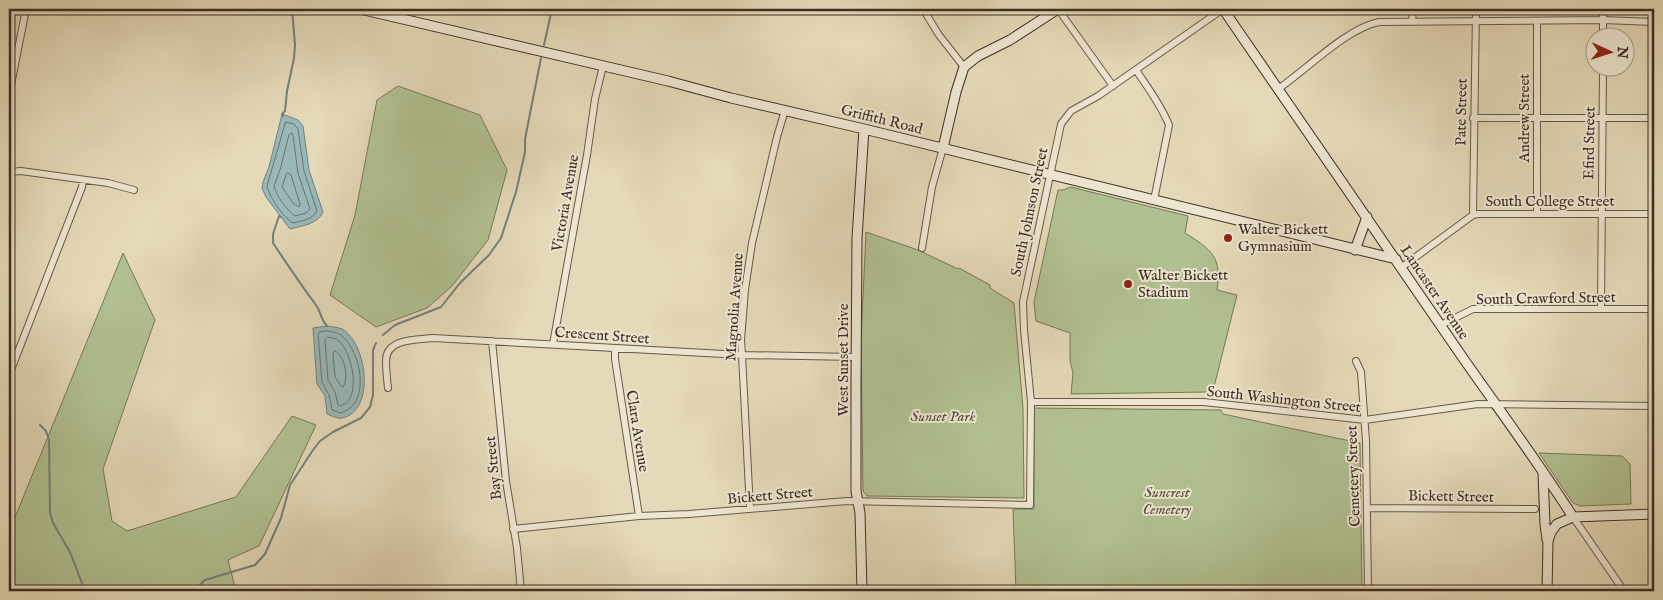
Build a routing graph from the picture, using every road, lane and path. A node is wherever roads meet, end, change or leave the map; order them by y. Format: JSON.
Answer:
{"nodes":[{"id":1,"x":26,"y":9,"type":"edge"},
{"id":2,"x":360,"y":9,"type":"edge"},
{"id":3,"x":923,"y":9,"type":"edge"},
{"id":4,"x":1058,"y":9,"type":"edge"},
{"id":5,"x":1223,"y":9,"type":"edge"},
{"id":6,"x":1413,"y":9,"type":"edge"},
{"id":7,"x":1476,"y":9,"type":"edge"},
{"id":8,"x":1603,"y":9,"type":"edge"},
{"id":9,"x":1603,"y":20,"type":"junction"},
{"id":10,"x":1476,"y":21,"type":"junction"},
{"id":11,"x":1412,"y":22,"type":"junction"},
{"id":12,"x":1537,"y":22,"type":"junction"},
{"id":13,"x":1654,"y":22,"type":"edge"},
{"id":14,"x":1603,"y":28,"type":"edge"},
{"id":15,"x":12,"y":66,"type":"edge"},
{"id":16,"x":603,"y":66,"type":"junction"},
{"id":17,"x":964,"y":67,"type":"junction"},
{"id":18,"x":1136,"y":70,"type":"junction"},
{"id":19,"x":1603,"y":78,"type":"edge"},
{"id":20,"x":1113,"y":86,"type":"junction"},
{"id":21,"x":1278,"y":89,"type":"junction"},
{"id":22,"x":9,"y":95,"type":"edge"},
{"id":23,"x":785,"y":110,"type":"junction"},
{"id":24,"x":1602,"y":117,"type":"junction"},
{"id":25,"x":1473,"y":118,"type":"junction"},
{"id":26,"x":1537,"y":118,"type":"junction"},
{"id":27,"x":1654,"y":118,"type":"edge"},
{"id":28,"x":864,"y":129,"type":"junction"},
{"id":29,"x":943,"y":148,"type":"junction"},
{"id":30,"x":9,"y":172,"type":"edge"},
{"id":31,"x":1049,"y":174,"type":"junction"},
{"id":32,"x":83,"y":180,"type":"junction"},
{"id":33,"x":134,"y":190,"type":"dead end"},
{"id":34,"x":1154,"y":200,"type":"junction"},
{"id":35,"x":1537,"y":214,"type":"junction"},
{"id":36,"x":1601,"y":214,"type":"junction"},
{"id":37,"x":1654,"y":214,"type":"edge"},
{"id":38,"x":1473,"y":215,"type":"junction"},
{"id":39,"x":1368,"y":217,"type":"junction"},
{"id":40,"x":922,"y":248,"type":"dead end"},
{"id":41,"x":1355,"y":250,"type":"junction"},
{"id":42,"x":1396,"y":259,"type":"junction"},
{"id":43,"x":1402,"y":267,"type":"junction"},
{"id":44,"x":1600,"y":309,"type":"junction"},
{"id":45,"x":1654,"y":309,"type":"edge"},
{"id":46,"x":1441,"y":325,"type":"junction"},
{"id":47,"x":492,"y":341,"type":"junction"},
{"id":48,"x":552,"y":344,"type":"junction"},
{"id":49,"x":615,"y":348,"type":"junction"},
{"id":50,"x":742,"y":355,"type":"junction"},
{"id":51,"x":856,"y":357,"type":"junction"},
{"id":52,"x":1356,"y":361,"type":"dead end"},
{"id":53,"x":9,"y":375,"type":"edge"},
{"id":54,"x":388,"y":388,"type":"dead end"},
{"id":55,"x":1030,"y":402,"type":"junction"},
{"id":56,"x":1496,"y":405,"type":"junction"},
{"id":57,"x":1654,"y":406,"type":"edge"},
{"id":58,"x":1364,"y":420,"type":"junction"},
{"id":59,"x":1543,"y":471,"type":"junction"},
{"id":60,"x":858,"y":501,"type":"junction"},
{"id":61,"x":1030,"y":505,"type":"joint"},
{"id":62,"x":1367,"y":508,"type":"junction"},
{"id":63,"x":750,"y":509,"type":"junction"},
{"id":64,"x":1535,"y":510,"type":"dead end"},
{"id":65,"x":1654,"y":514,"type":"edge"},
{"id":66,"x":639,"y":516,"type":"junction"},
{"id":67,"x":1572,"y":517,"type":"junction"},
{"id":68,"x":513,"y":529,"type":"junction"},
{"id":69,"x":1548,"y":541,"type":"junction"},
{"id":70,"x":521,"y":591,"type":"edge"},
{"id":71,"x":862,"y":591,"type":"edge"},
{"id":72,"x":1368,"y":591,"type":"edge"},
{"id":73,"x":1547,"y":591,"type":"edge"},
{"id":74,"x":1624,"y":591,"type":"edge"}],
"edges":[{"from":1,"to":15,"type":"street"},
{"from":2,"to":16,"type":"street","name":"Griffith Road"},
{"from":3,"to":17,"type":"street"},
{"from":4,"to":17,"type":"street"},
{"from":4,"to":20,"type":"street"},
{"from":5,"to":18,"type":"street","name":"South Johnson Street"},
{"from":5,"to":21,"type":"street","name":"Lancaster Avenue"},
{"from":6,"to":11,"type":"street"},
{"from":7,"to":10,"type":"street","name":"Pate Street"},
{"from":8,"to":9,"type":"street"},
{"from":9,"to":12,"type":"street"},
{"from":9,"to":13,"type":"street"},
{"from":9,"to":14,"type":"street"},
{"from":10,"to":11,"type":"street"},
{"from":10,"to":12,"type":"street"},
{"from":10,"to":25,"type":"street","name":"Pate Street"},
{"from":11,"to":21,"type":"street"},
{"from":12,"to":26,"type":"street","name":"Andrew Street"},
{"from":15,"to":22,"type":"street"},
{"from":16,"to":23,"type":"street","name":"Griffith Road"},
{"from":16,"to":48,"type":"street","name":"Victoria Avenue"},
{"from":17,"to":29,"type":"street"},
{"from":18,"to":20,"type":"street","name":"South Johnson Street"},
{"from":18,"to":34,"type":"street"},
{"from":19,"to":24,"type":"street","name":"Efird Street"},
{"from":20,"to":31,"type":"street","name":"South Johnson Street"},
{"from":21,"to":39,"type":"street","name":"Lancaster Avenue"},
{"from":23,"to":28,"type":"street","name":"Griffith Road"},
{"from":23,"to":50,"type":"street","name":"Magnolia Avenue"},
{"from":24,"to":26,"type":"street"},
{"from":24,"to":27,"type":"street"},
{"from":24,"to":36,"type":"street","name":"Efird Street"},
{"from":25,"to":26,"type":"street"},
{"from":25,"to":38,"type":"street","name":"Pate Street"},
{"from":26,"to":35,"type":"street","name":"Andrew Street"},
{"from":28,"to":29,"type":"street","name":"Griffith Road"},
{"from":28,"to":51,"type":"street","name":"West Sunset Drive"},
{"from":29,"to":31,"type":"street","name":"Griffith Road"},
{"from":29,"to":40,"type":"street"},
{"from":30,"to":32,"type":"street"},
{"from":31,"to":34,"type":"street","name":"Griffith Road"},
{"from":31,"to":55,"type":"street","name":"South Johnson Street"},
{"from":32,"to":33,"type":"street"},
{"from":32,"to":53,"type":"street"},
{"from":34,"to":41,"type":"street","name":"Griffith Road"},
{"from":35,"to":36,"type":"street","name":"South College Street"},
{"from":35,"to":38,"type":"street","name":"South College Street"},
{"from":36,"to":37,"type":"street","name":"South College Street"},
{"from":36,"to":44,"type":"street","name":"Efird Street"},
{"from":38,"to":43,"type":"street","name":"South College Street"},
{"from":39,"to":41,"type":"street"},
{"from":39,"to":42,"type":"street","name":"Lancaster Avenue"},
{"from":41,"to":42,"type":"street","name":"Griffith Road"},
{"from":42,"to":43,"type":"street","name":"Lancaster Avenue"},
{"from":43,"to":46,"type":"street","name":"Lancaster Avenue"},
{"from":44,"to":45,"type":"street","name":"South Crawford Street"},
{"from":44,"to":46,"type":"street","name":"South Crawford Street"},
{"from":46,"to":56,"type":"street","name":"Lancaster Avenue"},
{"from":47,"to":48,"type":"street","name":"Crescent Street"},
{"from":47,"to":54,"type":"street","name":"Crescent Street"},
{"from":47,"to":68,"type":"street","name":"Bay Street"},
{"from":48,"to":49,"type":"street","name":"Crescent Street"},
{"from":49,"to":50,"type":"street","name":"Crescent Street"},
{"from":49,"to":66,"type":"street","name":"Clara Avenue"},
{"from":50,"to":51,"type":"street","name":"Crescent Street"},
{"from":50,"to":63,"type":"street","name":"Magnolia Avenue"},
{"from":51,"to":60,"type":"street","name":"West Sunset Drive"},
{"from":52,"to":58,"type":"street","name":"Cemetery Street"},
{"from":55,"to":58,"type":"street","name":"South Washington Street"},
{"from":55,"to":61,"type":"street","name":"South Johnson Street"},
{"from":56,"to":57,"type":"street","name":"South Washington Street"},
{"from":56,"to":58,"type":"street","name":"South Washington Street"},
{"from":56,"to":59,"type":"street","name":"Lancaster Avenue"},
{"from":58,"to":62,"type":"street","name":"Cemetery Street"},
{"from":59,"to":67,"type":"street","name":"Lancaster Avenue"},
{"from":59,"to":69,"type":"street"},
{"from":60,"to":61,"type":"street","name":"Bickett Street"},
{"from":60,"to":63,"type":"street","name":"Bickett Street"},
{"from":60,"to":71,"type":"street","name":"West Sunset Drive"},
{"from":62,"to":64,"type":"street","name":"Bickett Street"},
{"from":62,"to":72,"type":"street","name":"Cemetery Street"},
{"from":63,"to":66,"type":"street","name":"Bickett Street"},
{"from":65,"to":67,"type":"street"},
{"from":66,"to":68,"type":"street","name":"Bickett Street"},
{"from":67,"to":69,"type":"street"},
{"from":67,"to":74,"type":"street","name":"Lancaster Avenue"},
{"from":68,"to":70,"type":"street","name":"Bay Street"},
{"from":69,"to":73,"type":"street"}]}
